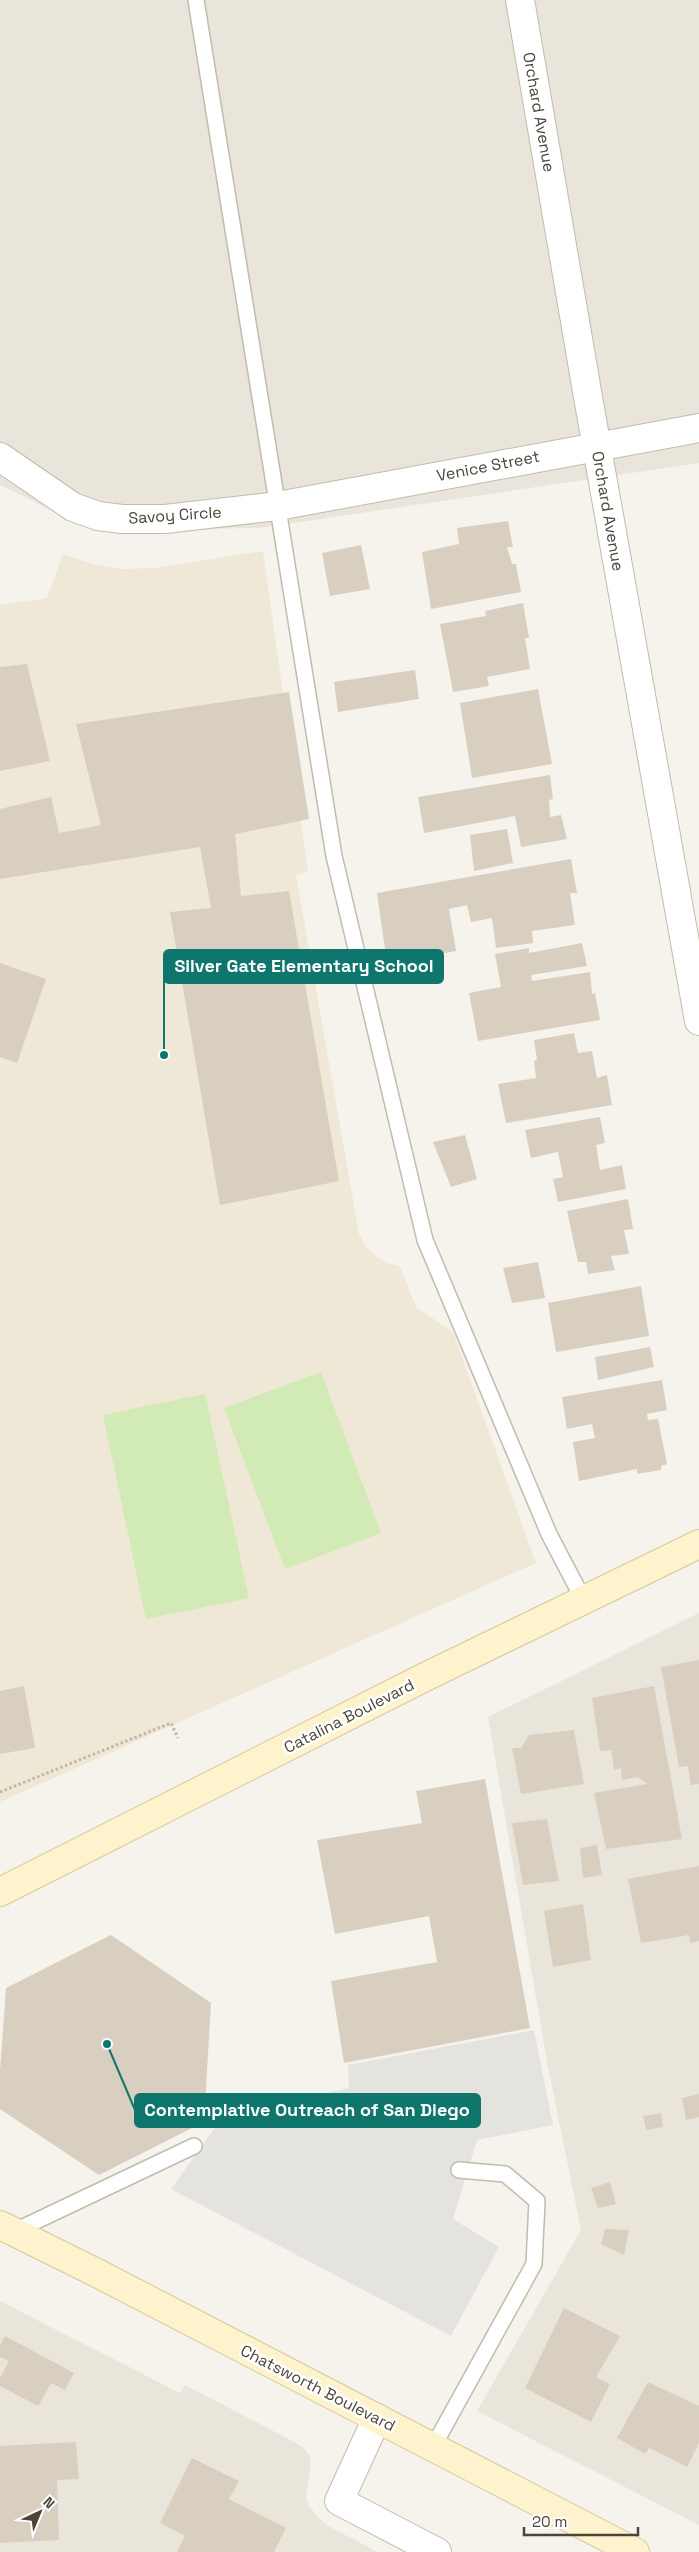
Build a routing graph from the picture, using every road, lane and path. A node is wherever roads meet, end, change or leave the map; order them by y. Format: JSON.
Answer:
{"nodes":[{"id":1,"x":196,"y":0,"type":"edge"},
{"id":2,"x":520,"y":0,"type":"edge"},
{"id":3,"x":699,"y":428,"type":"edge"},
{"id":4,"x":597,"y":446,"type":"junction"},
{"id":5,"x":0,"y":457,"type":"edge"},
{"id":6,"x":278,"y":506,"type":"junction"},
{"id":7,"x":699,"y":1021,"type":"edge"},
{"id":8,"x":699,"y":1544,"type":"edge"},
{"id":9,"x":582,"y":1600,"type":"junction"},
{"id":10,"x":178,"y":1738,"type":"dead end"},
{"id":11,"x":0,"y":1792,"type":"edge"},
{"id":12,"x":0,"y":1892,"type":"edge"},
{"id":13,"x":194,"y":2146,"type":"dead end"},
{"id":14,"x":458,"y":2170,"type":"dead end"},
{"id":15,"x":7,"y":2228,"type":"edge"},
{"id":16,"x":377,"y":2418,"type":"junction"},
{"id":17,"x":433,"y":2447,"type":"junction"},
{"id":18,"x":437,"y":2552,"type":"edge"},
{"id":19,"x":635,"y":2552,"type":"edge"}],
"edges":[{"from":1,"to":6,"type":"lane"},
{"from":2,"to":4,"type":"street","name":"Orchard Avenue"},
{"from":3,"to":4,"type":"street","name":"Venice Street"},
{"from":4,"to":6,"type":"street","name":"Venice Street"},
{"from":4,"to":7,"type":"street","name":"Orchard Avenue"},
{"from":5,"to":6,"type":"street","name":"Savoy Circle"},
{"from":6,"to":9,"type":"lane"},
{"from":8,"to":9,"type":"main road","name":"Catalina Boulevard"},
{"from":9,"to":12,"type":"main road","name":"Catalina Boulevard"},
{"from":10,"to":11,"type":"path"},
{"from":13,"to":15,"type":"lane"},
{"from":14,"to":17,"type":"lane"},
{"from":15,"to":16,"type":"main road","name":"Chatsworth Boulevard"},
{"from":16,"to":17,"type":"main road","name":"Chatsworth Boulevard"},
{"from":16,"to":18,"type":"street"},
{"from":17,"to":19,"type":"main road","name":"Chatsworth Boulevard"}]}
